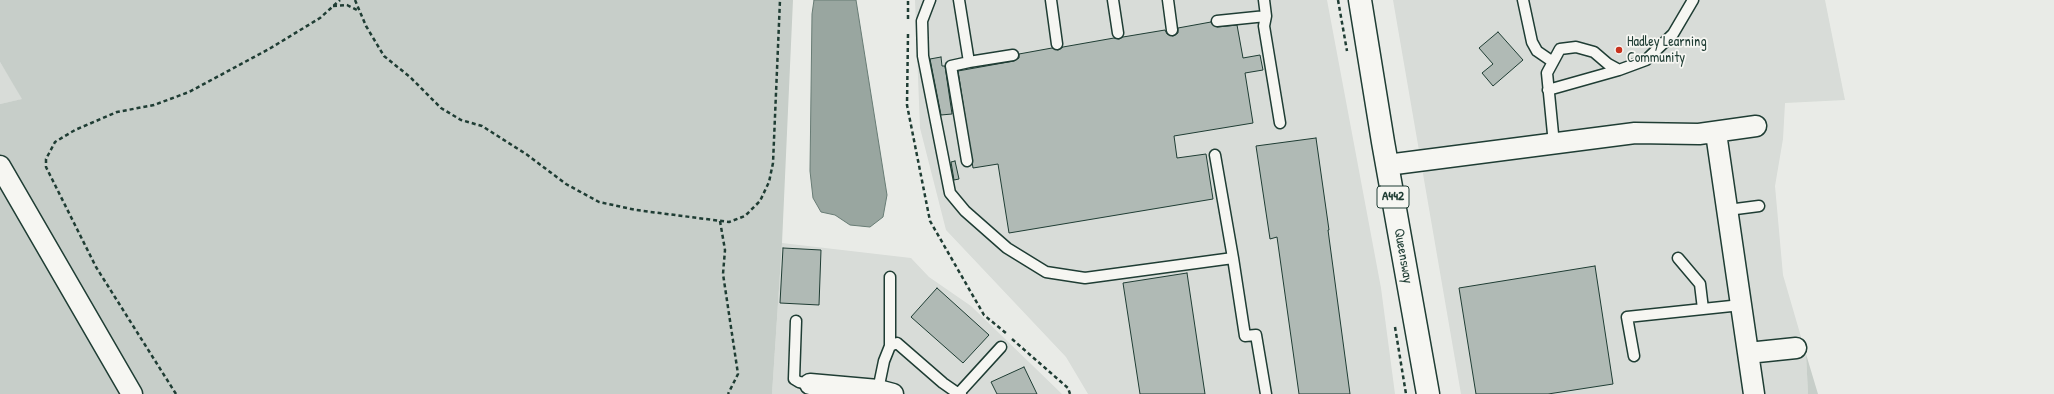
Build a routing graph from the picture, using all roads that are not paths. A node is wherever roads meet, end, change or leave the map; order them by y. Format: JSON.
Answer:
{"nodes":[{"id":1,"x":930,"y":0,"type":"edge"},
{"id":2,"x":959,"y":0,"type":"edge"},
{"id":3,"x":1051,"y":0,"type":"edge"},
{"id":4,"x":1113,"y":0,"type":"edge"},
{"id":5,"x":1168,"y":0,"type":"edge"},
{"id":6,"x":1264,"y":0,"type":"edge"},
{"id":7,"x":1360,"y":0,"type":"edge"},
{"id":8,"x":1523,"y":0,"type":"edge"},
{"id":9,"x":1693,"y":0,"type":"edge"},
{"id":10,"x":1266,"y":16,"type":"junction"},
{"id":11,"x":1217,"y":21,"type":"dead end"},
{"id":12,"x":1172,"y":30,"type":"dead end"},
{"id":13,"x":1118,"y":33,"type":"dead end"},
{"id":14,"x":1057,"y":44,"type":"dead end"},
{"id":15,"x":1013,"y":55,"type":"dead end"},
{"id":16,"x":969,"y":62,"type":"junction"},
{"id":17,"x":1553,"y":62,"type":"junction"},
{"id":18,"x":1619,"y":70,"type":"junction"},
{"id":19,"x":1548,"y":90,"type":"junction"},
{"id":20,"x":1280,"y":123,"type":"dead end"},
{"id":21,"x":1756,"y":126,"type":"dead end"},
{"id":22,"x":1716,"y":133,"type":"junction"},
{"id":23,"x":1554,"y":144,"type":"junction"},
{"id":24,"x":1215,"y":155,"type":"dead end"},
{"id":25,"x":967,"y":162,"type":"dead end"},
{"id":26,"x":1387,"y":165,"type":"junction"},
{"id":27,"x":0,"y":166,"type":"edge"},
{"id":28,"x":1759,"y":206,"type":"dead end"},
{"id":29,"x":1728,"y":210,"type":"junction"},
{"id":30,"x":1233,"y":258,"type":"junction"},
{"id":31,"x":1678,"y":258,"type":"dead end"},
{"id":32,"x":890,"y":276,"type":"dead end"},
{"id":33,"x":1741,"y":305,"type":"junction"},
{"id":34,"x":1703,"y":309,"type":"junction"},
{"id":35,"x":796,"y":321,"type":"dead end"},
{"id":36,"x":890,"y":346,"type":"junction"},
{"id":37,"x":1001,"y":347,"type":"dead end"},
{"id":38,"x":1796,"y":348,"type":"dead end"},
{"id":39,"x":1748,"y":353,"type":"junction"},
{"id":40,"x":1634,"y":356,"type":"dead end"},
{"id":41,"x":810,"y":384,"type":"joint"},
{"id":42,"x":886,"y":392,"type":"edge"},
{"id":43,"x":132,"y":394,"type":"edge"},
{"id":44,"x":960,"y":394,"type":"edge"},
{"id":45,"x":1266,"y":394,"type":"edge"},
{"id":46,"x":1428,"y":394,"type":"edge"},
{"id":47,"x":1754,"y":394,"type":"edge"}],
"edges":[{"from":1,"to":30,"type":"lane"},
{"from":2,"to":16,"type":"lane"},
{"from":3,"to":14,"type":"lane"},
{"from":4,"to":13,"type":"lane"},
{"from":5,"to":12,"type":"lane"},
{"from":6,"to":10,"type":"lane"},
{"from":7,"to":26,"type":"main road","name":"Queensway","number":"A442"},
{"from":8,"to":17,"type":"lane"},
{"from":9,"to":18,"type":"lane"},
{"from":10,"to":11,"type":"lane"},
{"from":10,"to":20,"type":"lane"},
{"from":15,"to":16,"type":"lane"},
{"from":16,"to":25,"type":"lane"},
{"from":17,"to":18,"type":"lane"},
{"from":17,"to":19,"type":"lane"},
{"from":18,"to":19,"type":"lane"},
{"from":19,"to":23,"type":"lane"},
{"from":21,"to":22,"type":"street"},
{"from":22,"to":23,"type":"street"},
{"from":22,"to":29,"type":"street"},
{"from":23,"to":26,"type":"street"},
{"from":24,"to":30,"type":"lane"},
{"from":26,"to":46,"type":"main road","name":"Queensway","number":"A442"},
{"from":27,"to":43,"type":"street"},
{"from":28,"to":29,"type":"lane"},
{"from":29,"to":33,"type":"street"},
{"from":30,"to":45,"type":"lane"},
{"from":31,"to":34,"type":"lane"},
{"from":32,"to":36,"type":"lane"},
{"from":33,"to":34,"type":"lane"},
{"from":33,"to":39,"type":"street"},
{"from":34,"to":40,"type":"lane"},
{"from":35,"to":41,"type":"lane"},
{"from":36,"to":42,"type":"lane"},
{"from":36,"to":44,"type":"lane"},
{"from":37,"to":44,"type":"lane"},
{"from":38,"to":39,"type":"street"},
{"from":39,"to":47,"type":"street"},
{"from":41,"to":42,"type":"street"}]}
